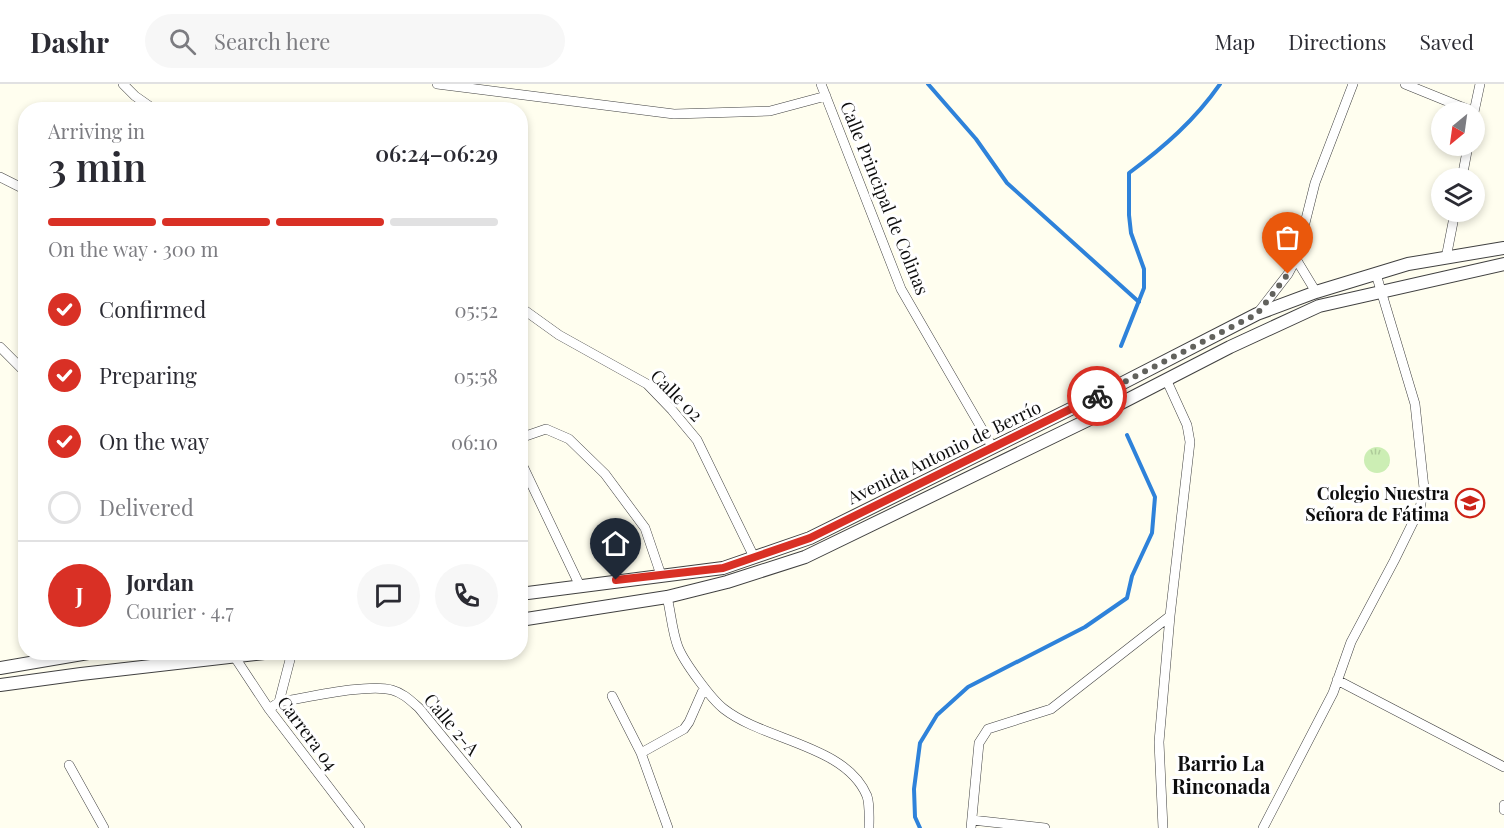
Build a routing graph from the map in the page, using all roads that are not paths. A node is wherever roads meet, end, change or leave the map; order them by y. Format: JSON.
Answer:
{"nodes":[{"id":1,"x":123,"y":84,"type":"edge"},
{"id":2,"x":437,"y":84,"type":"edge"},
{"id":3,"x":821,"y":84,"type":"edge"},
{"id":4,"x":1353,"y":84,"type":"edge"},
{"id":5,"x":1405,"y":84,"type":"edge"},
{"id":6,"x":1480,"y":84,"type":"edge"},
{"id":7,"x":826,"y":96,"type":"junction"},
{"id":8,"x":144,"y":102,"type":"edge"},
{"id":9,"x":1449,"y":102,"type":"edge"},
{"id":10,"x":1476,"y":102,"type":"edge"},
{"id":11,"x":0,"y":177,"type":"edge"},
{"id":12,"x":18,"y":186,"type":"edge"},
{"id":13,"x":1453,"y":222,"type":"edge"},
{"id":14,"x":1504,"y":248,"type":"edge"},
{"id":15,"x":1446,"y":258,"type":"junction"},
{"id":16,"x":1296,"y":259,"type":"junction"},
{"id":17,"x":1504,"y":264,"type":"edge"},
{"id":18,"x":1376,"y":274,"type":"junction"},
{"id":19,"x":1382,"y":291,"type":"junction"},
{"id":20,"x":1316,"y":292,"type":"junction"},
{"id":21,"x":528,"y":313,"type":"edge"},
{"id":22,"x":1257,"y":314,"type":"junction"},
{"id":23,"x":0,"y":347,"type":"edge"},
{"id":24,"x":18,"y":365,"type":"edge"},
{"id":25,"x":1166,"y":380,"type":"junction"},
{"id":26,"x":528,"y":435,"type":"edge"},
{"id":27,"x":993,"y":448,"type":"junction"},
{"id":28,"x":528,"y":477,"type":"edge"},
{"id":29,"x":754,"y":557,"type":"junction"},
{"id":30,"x":661,"y":575,"type":"junction"},
{"id":31,"x":580,"y":586,"type":"junction"},
{"id":32,"x":528,"y":593,"type":"edge"},
{"id":33,"x":667,"y":597,"type":"junction"},
{"id":34,"x":1170,"y":616,"type":"junction"},
{"id":35,"x":528,"y":619,"type":"edge"},
{"id":36,"x":47,"y":660,"type":"edge"},
{"id":37,"x":202,"y":660,"type":"edge"},
{"id":38,"x":237,"y":660,"type":"edge"},
{"id":39,"x":290,"y":660,"type":"edge"},
{"id":40,"x":0,"y":668,"type":"edge"},
{"id":41,"x":1338,"y":680,"type":"junction"},
{"id":42,"x":0,"y":685,"type":"edge"},
{"id":43,"x":704,"y":688,"type":"junction"},
{"id":44,"x":612,"y":696,"type":"dead end"},
{"id":45,"x":279,"y":702,"type":"junction"},
{"id":46,"x":269,"y":709,"type":"junction"},
{"id":47,"x":641,"y":753,"type":"junction"},
{"id":48,"x":69,"y":765,"type":"dead end"},
{"id":49,"x":1504,"y":767,"type":"edge"},
{"id":50,"x":1504,"y":805,"type":"edge"},
{"id":51,"x":1504,"y":810,"type":"edge"},
{"id":52,"x":971,"y":824,"type":"edge"},
{"id":53,"x":104,"y":828,"type":"edge"},
{"id":54,"x":360,"y":828,"type":"edge"},
{"id":55,"x":517,"y":828,"type":"edge"},
{"id":56,"x":668,"y":828,"type":"edge"},
{"id":57,"x":869,"y":828,"type":"edge"},
{"id":58,"x":1045,"y":828,"type":"edge"},
{"id":59,"x":1163,"y":828,"type":"edge"},
{"id":60,"x":1263,"y":828,"type":"edge"}],
"edges":[{"from":1,"to":8,"type":"street"},
{"from":2,"to":7,"type":"street"},
{"from":3,"to":7,"type":"street","name":"Calle Principal de Colinas"},
{"from":4,"to":16,"type":"street"},
{"from":5,"to":9,"type":"street"},
{"from":6,"to":10,"type":"street"},
{"from":7,"to":27,"type":"street","name":"Calle Principal de Colinas"},
{"from":11,"to":12,"type":"street"},
{"from":13,"to":15,"type":"street"},
{"from":14,"to":15,"type":"street","name":"Avenida Antonio de Berrío"},
{"from":15,"to":18,"type":"street","name":"Avenida Antonio de Berrío"},
{"from":16,"to":20,"type":"street"},
{"from":16,"to":22,"type":"street"},
{"from":17,"to":19,"type":"street","name":"Avenida Antonio de Berrío"},
{"from":18,"to":19,"type":"street"},
{"from":18,"to":20,"type":"street","name":"Avenida Antonio de Berrío"},
{"from":19,"to":25,"type":"street","name":"Avenida Antonio de Berrío"},
{"from":19,"to":41,"type":"street"},
{"from":20,"to":22,"type":"street","name":"Avenida Antonio de Berrío"},
{"from":21,"to":29,"type":"street","name":"Calle 02"},
{"from":22,"to":27,"type":"street","name":"Avenida Antonio de Berrío"},
{"from":23,"to":24,"type":"street"},
{"from":25,"to":33,"type":"street","name":"Avenida Antonio de Berrío"},
{"from":25,"to":34,"type":"street"},
{"from":26,"to":30,"type":"street"},
{"from":27,"to":29,"type":"street","name":"Avenida Antonio de Berrío"},
{"from":28,"to":31,"type":"street"},
{"from":29,"to":30,"type":"street","name":"Avenida Antonio de Berrío"},
{"from":30,"to":31,"type":"street","name":"Avenida Antonio de Berrío"},
{"from":31,"to":32,"type":"street","name":"Avenida Antonio de Berrío"},
{"from":33,"to":35,"type":"street","name":"Avenida Antonio de Berrío"},
{"from":33,"to":43,"type":"street"},
{"from":34,"to":52,"type":"street"},
{"from":34,"to":59,"type":"street"},
{"from":36,"to":40,"type":"street"},
{"from":37,"to":42,"type":"street"},
{"from":38,"to":46,"type":"street","name":"Carrera 04"},
{"from":39,"to":45,"type":"street"},
{"from":41,"to":49,"type":"street"},
{"from":41,"to":60,"type":"street"},
{"from":43,"to":47,"type":"street"},
{"from":43,"to":57,"type":"street"},
{"from":44,"to":47,"type":"street"},
{"from":45,"to":46,"type":"street","name":"Calle 2-A"},
{"from":45,"to":55,"type":"street","name":"Calle 2-A"},
{"from":46,"to":54,"type":"street","name":"Carrera 04"},
{"from":47,"to":56,"type":"street"},
{"from":48,"to":53,"type":"street"},
{"from":50,"to":51,"type":"street"},
{"from":52,"to":58,"type":"street"}]}
